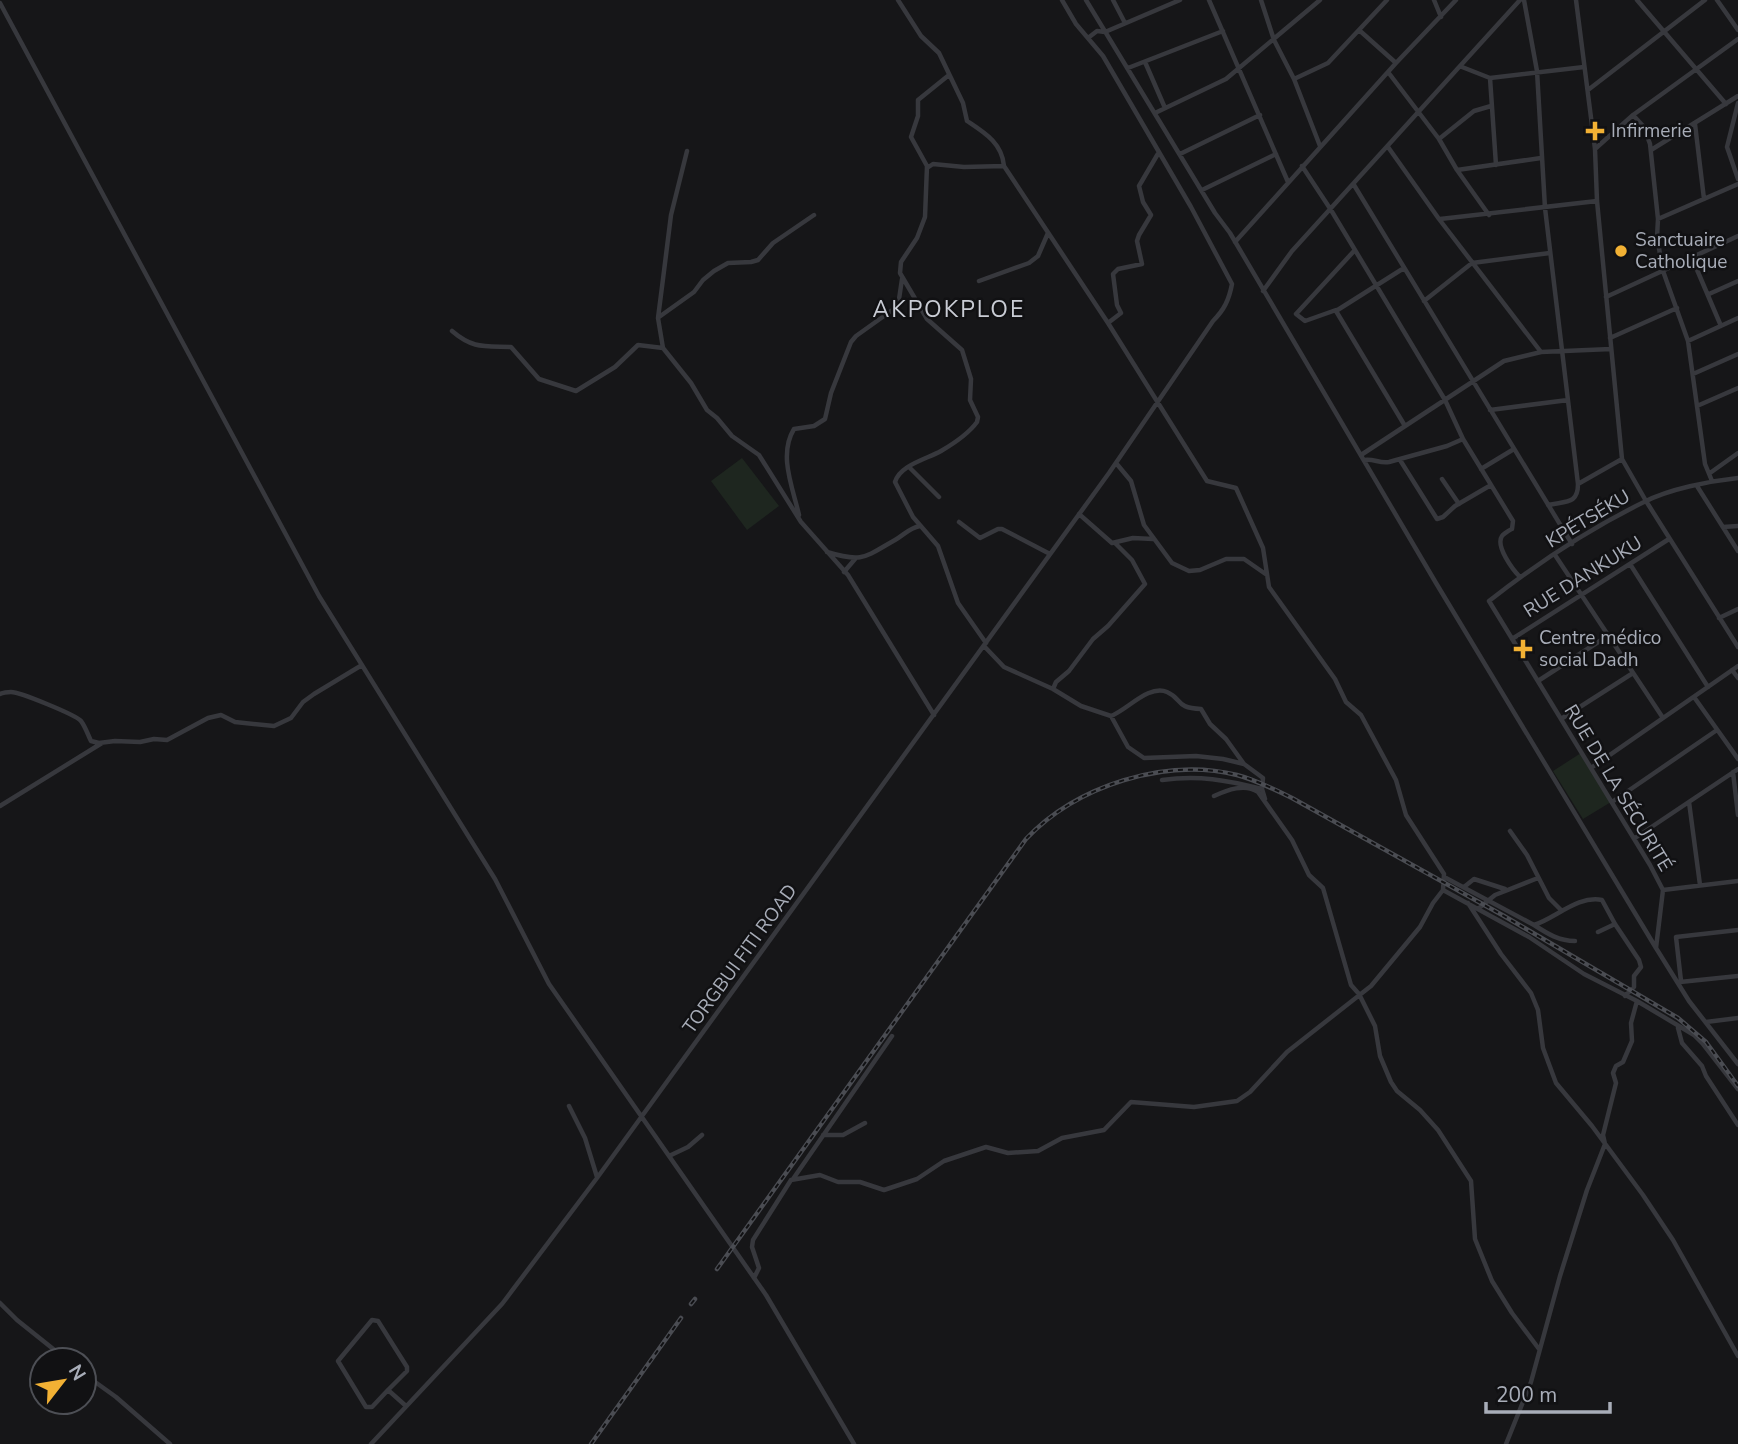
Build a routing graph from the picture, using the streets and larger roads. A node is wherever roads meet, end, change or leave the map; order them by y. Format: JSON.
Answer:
{"nodes":[{"id":1,"x":898,"y":0,"type":"edge"},
{"id":2,"x":1062,"y":0,"type":"edge"},
{"id":3,"x":1086,"y":0,"type":"edge"},
{"id":4,"x":1113,"y":0,"type":"edge"},
{"id":5,"x":1180,"y":0,"type":"edge"},
{"id":6,"x":1209,"y":0,"type":"edge"},
{"id":7,"x":1261,"y":0,"type":"edge"},
{"id":8,"x":1320,"y":0,"type":"edge"},
{"id":9,"x":1386,"y":0,"type":"edge"},
{"id":10,"x":1434,"y":0,"type":"edge"},
{"id":11,"x":1456,"y":0,"type":"edge"},
{"id":12,"x":1522,"y":0,"type":"edge"},
{"id":13,"x":1576,"y":0,"type":"edge"},
{"id":14,"x":1637,"y":0,"type":"edge"},
{"id":15,"x":1705,"y":0,"type":"edge"},
{"id":16,"x":1717,"y":0,"type":"edge"},
{"id":17,"x":0,"y":3,"type":"edge"},
{"id":18,"x":1441,"y":17,"type":"junction"},
{"id":19,"x":1125,"y":23,"type":"junction"},
{"id":20,"x":1359,"y":30,"type":"junction"},
{"id":21,"x":1664,"y":30,"type":"junction"},
{"id":22,"x":1738,"y":30,"type":"edge"},
{"id":23,"x":1223,"y":31,"type":"junction"},
{"id":24,"x":1105,"y":32,"type":"junction"},
{"id":25,"x":1088,"y":38,"type":"junction"},
{"id":26,"x":1738,"y":39,"type":"edge"},
{"id":27,"x":1274,"y":40,"type":"junction"},
{"id":28,"x":1145,"y":62,"type":"junction"},
{"id":29,"x":1395,"y":63,"type":"junction"},
{"id":30,"x":1462,"y":66,"type":"junction"},
{"id":31,"x":1584,"y":67,"type":"junction"},
{"id":32,"x":1128,"y":68,"type":"junction"},
{"id":33,"x":1241,"y":69,"type":"junction"},
{"id":34,"x":1537,"y":71,"type":"junction"},
{"id":35,"x":1696,"y":71,"type":"junction"},
{"id":36,"x":1388,"y":72,"type":"junction"},
{"id":37,"x":950,"y":75,"type":"junction"},
{"id":38,"x":1490,"y":78,"type":"junction"},
{"id":39,"x":1294,"y":79,"type":"junction"},
{"id":40,"x":1588,"y":90,"type":"junction"},
{"id":41,"x":1738,"y":96,"type":"edge"},
{"id":42,"x":1738,"y":103,"type":"edge"},
{"id":43,"x":1726,"y":104,"type":"junction"},
{"id":44,"x":1491,"y":106,"type":"junction"},
{"id":45,"x":1165,"y":108,"type":"junction"},
{"id":46,"x":1155,"y":113,"type":"junction"},
{"id":47,"x":1419,"y":113,"type":"junction"},
{"id":48,"x":1260,"y":115,"type":"junction"},
{"id":49,"x":1633,"y":115,"type":"junction"},
{"id":50,"x":1736,"y":121,"type":"edge"},
{"id":51,"x":1695,"y":124,"type":"junction"},
{"id":52,"x":1439,"y":139,"type":"junction"},
{"id":53,"x":1320,"y":146,"type":"junction"},
{"id":54,"x":1388,"y":147,"type":"junction"},
{"id":55,"x":1595,"y":149,"type":"junction"},
{"id":56,"x":1651,"y":150,"type":"junction"},
{"id":57,"x":687,"y":151,"type":"dead end"},
{"id":58,"x":1159,"y":152,"type":"junction"},
{"id":59,"x":1180,"y":154,"type":"junction"},
{"id":60,"x":1276,"y":154,"type":"junction"},
{"id":61,"x":1541,"y":158,"type":"junction"},
{"id":62,"x":1496,"y":164,"type":"junction"},
{"id":63,"x":1004,"y":166,"type":"junction"},
{"id":64,"x":1302,"y":166,"type":"junction"},
{"id":65,"x":927,"y":169,"type":"junction"},
{"id":66,"x":1457,"y":170,"type":"junction"},
{"id":67,"x":1738,"y":181,"type":"edge"},
{"id":68,"x":1288,"y":182,"type":"junction"},
{"id":69,"x":1354,"y":185,"type":"junction"},
{"id":70,"x":1202,"y":190,"type":"junction"},
{"id":71,"x":1704,"y":199,"type":"junction"},
{"id":72,"x":1597,"y":201,"type":"junction"},
{"id":73,"x":1545,"y":208,"type":"junction"},
{"id":74,"x":1331,"y":210,"type":"junction"},
{"id":75,"x":814,"y":215,"type":"dead end"},
{"id":76,"x":1489,"y":215,"type":"junction"},
{"id":77,"x":1439,"y":219,"type":"junction"},
{"id":78,"x":1658,"y":219,"type":"junction"},
{"id":79,"x":1048,"y":232,"type":"junction"},
{"id":80,"x":1738,"y":236,"type":"edge"},
{"id":81,"x":1235,"y":242,"type":"junction"},
{"id":82,"x":1354,"y":251,"type":"junction"},
{"id":83,"x":1550,"y":253,"type":"junction"},
{"id":84,"x":1692,"y":258,"type":"junction"},
{"id":85,"x":1472,"y":263,"type":"junction"},
{"id":86,"x":1404,"y":268,"type":"junction"},
{"id":87,"x":1663,"y":271,"type":"junction"},
{"id":88,"x":902,"y":278,"type":"junction"},
{"id":89,"x":979,"y":281,"type":"dead end"},
{"id":90,"x":1738,"y":281,"type":"edge"},
{"id":91,"x":1376,"y":286,"type":"junction"},
{"id":92,"x":1264,"y":291,"type":"junction"},
{"id":93,"x":1709,"y":294,"type":"junction"},
{"id":94,"x":1606,"y":297,"type":"junction"},
{"id":95,"x":1424,"y":301,"type":"junction"},
{"id":96,"x":1677,"y":308,"type":"junction"},
{"id":97,"x":1336,"y":310,"type":"junction"},
{"id":98,"x":658,"y":318,"type":"junction"},
{"id":99,"x":1738,"y":318,"type":"edge"},
{"id":100,"x":1108,"y":323,"type":"junction"},
{"id":101,"x":1721,"y":326,"type":"junction"},
{"id":102,"x":452,"y":331,"type":"dead end"},
{"id":103,"x":1610,"y":338,"type":"junction"},
{"id":104,"x":1688,"y":341,"type":"junction"},
{"id":105,"x":663,"y":348,"type":"junction"},
{"id":106,"x":1611,"y":348,"type":"junction"},
{"id":107,"x":1541,"y":352,"type":"junction"},
{"id":108,"x":1562,"y":353,"type":"junction"},
{"id":109,"x":1738,"y":354,"type":"edge"},
{"id":110,"x":1693,"y":374,"type":"junction"},
{"id":111,"x":1472,"y":381,"type":"junction"},
{"id":112,"x":1738,"y":388,"type":"edge"},
{"id":113,"x":1445,"y":400,"type":"junction"},
{"id":114,"x":1567,"y":400,"type":"junction"},
{"id":115,"x":1157,"y":404,"type":"junction"},
{"id":116,"x":1698,"y":407,"type":"junction"},
{"id":117,"x":1490,"y":410,"type":"junction"},
{"id":118,"x":1405,"y":426,"type":"junction"},
{"id":119,"x":1463,"y":439,"type":"junction"},
{"id":120,"x":1514,"y":449,"type":"junction"},
{"id":121,"x":1738,"y":453,"type":"edge"},
{"id":122,"x":1362,"y":457,"type":"junction"},
{"id":123,"x":1622,"y":458,"type":"junction"},
{"id":124,"x":1400,"y":460,"type":"junction"},
{"id":125,"x":1115,"y":463,"type":"junction"},
{"id":126,"x":910,"y":468,"type":"junction"},
{"id":127,"x":1481,"y":469,"type":"junction"},
{"id":128,"x":1710,"y":473,"type":"junction"},
{"id":129,"x":1738,"y":478,"type":"edge"},
{"id":130,"x":1442,"y":479,"type":"dead end"},
{"id":131,"x":1712,"y":481,"type":"junction"},
{"id":132,"x":1578,"y":484,"type":"junction"},
{"id":133,"x":1491,"y":485,"type":"junction"},
{"id":134,"x":1697,"y":486,"type":"junction"},
{"id":135,"x":939,"y":497,"type":"dead end"},
{"id":136,"x":1646,"y":501,"type":"junction"},
{"id":137,"x":1459,"y":504,"type":"junction"},
{"id":138,"x":1548,"y":505,"type":"junction"},
{"id":139,"x":1079,"y":514,"type":"junction"},
{"id":140,"x":913,"y":517,"type":"junction"},
{"id":141,"x":801,"y":522,"type":"junction"},
{"id":142,"x":959,"y":522,"type":"dead end"},
{"id":143,"x":920,"y":526,"type":"junction"},
{"id":144,"x":1738,"y":526,"type":"edge"},
{"id":145,"x":1723,"y":527,"type":"junction"},
{"id":146,"x":911,"y":528,"type":"junction"},
{"id":147,"x":1153,"y":539,"type":"junction"},
{"id":148,"x":1670,"y":539,"type":"junction"},
{"id":149,"x":1115,"y":543,"type":"junction"},
{"id":150,"x":1572,"y":544,"type":"junction"},
{"id":151,"x":1738,"y":551,"type":"edge"},
{"id":152,"x":827,"y":552,"type":"junction"},
{"id":153,"x":1050,"y":554,"type":"junction"},
{"id":154,"x":1556,"y":555,"type":"junction"},
{"id":155,"x":856,"y":559,"type":"junction"},
{"id":156,"x":1630,"y":564,"type":"junction"},
{"id":157,"x":845,"y":572,"type":"junction"},
{"id":158,"x":1268,"y":575,"type":"junction"},
{"id":159,"x":1520,"y":577,"type":"junction"},
{"id":160,"x":1581,"y":594,"type":"junction"},
{"id":161,"x":1489,"y":601,"type":"joint"},
{"id":162,"x":1738,"y":609,"type":"edge"},
{"id":163,"x":1719,"y":618,"type":"junction"},
{"id":164,"x":1609,"y":635,"type":"junction"},
{"id":165,"x":1512,"y":639,"type":"junction"},
{"id":166,"x":985,"y":644,"type":"junction"},
{"id":167,"x":1738,"y":647,"type":"edge"},
{"id":168,"x":362,"y":665,"type":"junction"},
{"id":169,"x":1738,"y":666,"type":"edge"},
{"id":170,"x":1732,"y":670,"type":"junction"},
{"id":171,"x":1633,"y":673,"type":"junction"},
{"id":172,"x":1738,"y":678,"type":"edge"},
{"id":173,"x":1538,"y":681,"type":"junction"},
{"id":174,"x":1708,"y":687,"type":"junction"},
{"id":175,"x":1053,"y":690,"type":"junction"},
{"id":176,"x":0,"y":694,"type":"edge"},
{"id":177,"x":1694,"y":697,"type":"junction"},
{"id":178,"x":934,"y":715,"type":"junction"},
{"id":179,"x":1111,"y":716,"type":"junction"},
{"id":180,"x":1663,"y":718,"type":"junction"},
{"id":181,"x":1561,"y":719,"type":"junction"},
{"id":182,"x":1717,"y":730,"type":"junction"},
{"id":183,"x":103,"y":743,"type":"junction"},
{"id":184,"x":1738,"y":759,"type":"edge"},
{"id":185,"x":1244,"y":764,"type":"junction"},
{"id":186,"x":1591,"y":768,"type":"junction"},
{"id":187,"x":1735,"y":771,"type":"edge"},
{"id":188,"x":1162,"y":780,"type":"dead end"},
{"id":189,"x":1262,"y":789,"type":"junction"},
{"id":190,"x":1214,"y":796,"type":"dead end"},
{"id":191,"x":1612,"y":802,"type":"junction"},
{"id":192,"x":1689,"y":802,"type":"junction"},
{"id":193,"x":1266,"y":803,"type":"junction"},
{"id":194,"x":0,"y":806,"type":"edge"},
{"id":195,"x":1738,"y":816,"type":"edge"},
{"id":196,"x":1510,"y":831,"type":"dead end"},
{"id":197,"x":1634,"y":838,"type":"junction"},
{"id":198,"x":1446,"y":878,"type":"junction"},
{"id":199,"x":1538,"y":878,"type":"junction"},
{"id":200,"x":1738,"y":880,"type":"edge"},
{"id":201,"x":1700,"y":885,"type":"junction"},
{"id":202,"x":1464,"y":887,"type":"junction"},
{"id":203,"x":1443,"y":890,"type":"junction"},
{"id":204,"x":1506,"y":890,"type":"junction"},
{"id":205,"x":1662,"y":890,"type":"junction"},
{"id":206,"x":1487,"y":900,"type":"junction"},
{"id":207,"x":1468,"y":903,"type":"junction"},
{"id":208,"x":1478,"y":909,"type":"junction"},
{"id":209,"x":1562,"y":911,"type":"junction"},
{"id":210,"x":1615,"y":924,"type":"junction"},
{"id":211,"x":1534,"y":925,"type":"junction"},
{"id":212,"x":1738,"y":930,"type":"edge"},
{"id":213,"x":1598,"y":932,"type":"dead end"},
{"id":214,"x":1575,"y":941,"type":"dead end"},
{"id":215,"x":1656,"y":948,"type":"junction"},
{"id":216,"x":1738,"y":976,"type":"edge"},
{"id":217,"x":1679,"y":982,"type":"junction"},
{"id":218,"x":1359,"y":994,"type":"junction"},
{"id":219,"x":1625,"y":996,"type":"junction"},
{"id":220,"x":1637,"y":1001,"type":"junction"},
{"id":221,"x":1738,"y":1017,"type":"edge"},
{"id":222,"x":1705,"y":1022,"type":"junction"},
{"id":223,"x":1678,"y":1027,"type":"junction"},
{"id":224,"x":892,"y":1036,"type":"dead end"},
{"id":225,"x":1738,"y":1064,"type":"edge"},
{"id":226,"x":1738,"y":1090,"type":"edge"},
{"id":227,"x":569,"y":1106,"type":"dead end"},
{"id":228,"x":642,"y":1117,"type":"junction"},
{"id":229,"x":865,"y":1123,"type":"dead end"},
{"id":230,"x":1738,"y":1125,"type":"edge"},
{"id":231,"x":702,"y":1135,"type":"dead end"},
{"id":232,"x":823,"y":1135,"type":"junction"},
{"id":233,"x":1605,"y":1144,"type":"junction"},
{"id":234,"x":669,"y":1156,"type":"junction"},
{"id":235,"x":597,"y":1178,"type":"junction"},
{"id":236,"x":793,"y":1179,"type":"junction"},
{"id":237,"x":754,"y":1278,"type":"junction"},
{"id":238,"x":0,"y":1303,"type":"edge"},
{"id":239,"x":50,"y":1346,"type":"edge"},
{"id":240,"x":1539,"y":1349,"type":"junction"},
{"id":241,"x":1738,"y":1356,"type":"edge"},
{"id":242,"x":98,"y":1384,"type":"edge"},
{"id":243,"x":388,"y":1391,"type":"junction"},
{"id":244,"x":406,"y":1406,"type":"junction"},
{"id":245,"x":170,"y":1444,"type":"edge"},
{"id":246,"x":371,"y":1444,"type":"edge"},
{"id":247,"x":855,"y":1444,"type":"edge"},
{"id":248,"x":1506,"y":1444,"type":"edge"}],
"edges":[{"from":1,"to":37,"type":"street"},
{"from":2,"to":25,"type":"street","name":"TORGBUI FITI ROAD"},
{"from":3,"to":24,"type":"street"},
{"from":4,"to":19,"type":"street"},
{"from":5,"to":19,"type":"street"},
{"from":6,"to":23,"type":"street"},
{"from":7,"to":27,"type":"street"},
{"from":8,"to":27,"type":"street"},
{"from":9,"to":20,"type":"street"},
{"from":10,"to":18,"type":"street"},
{"from":11,"to":18,"type":"street"},
{"from":12,"to":30,"type":"street"},
{"from":12,"to":34,"type":"street"},
{"from":13,"to":31,"type":"street"},
{"from":14,"to":21,"type":"street"},
{"from":15,"to":21,"type":"street"},
{"from":16,"to":22,"type":"street"},
{"from":17,"to":168,"type":"street"},
{"from":18,"to":29,"type":"street"},
{"from":19,"to":24,"type":"street"},
{"from":20,"to":29,"type":"street"},
{"from":20,"to":39,"type":"street"},
{"from":21,"to":35,"type":"street"},
{"from":21,"to":40,"type":"street"},
{"from":23,"to":28,"type":"street"},
{"from":23,"to":33,"type":"street"},
{"from":24,"to":25,"type":"street"},
{"from":24,"to":32,"type":"street"},
{"from":25,"to":58,"type":"street","name":"TORGBUI FITI ROAD"},
{"from":26,"to":35,"type":"street"},
{"from":27,"to":33,"type":"street"},
{"from":27,"to":39,"type":"street"},
{"from":28,"to":32,"type":"street"},
{"from":28,"to":45,"type":"street"},
{"from":29,"to":36,"type":"street"},
{"from":30,"to":38,"type":"street"},
{"from":30,"to":47,"type":"street"},
{"from":31,"to":34,"type":"street"},
{"from":31,"to":40,"type":"street"},
{"from":32,"to":46,"type":"street"},
{"from":33,"to":45,"type":"street"},
{"from":33,"to":48,"type":"street"},
{"from":34,"to":38,"type":"street"},
{"from":34,"to":61,"type":"street"},
{"from":35,"to":43,"type":"street"},
{"from":35,"to":49,"type":"street"},
{"from":36,"to":47,"type":"street"},
{"from":36,"to":53,"type":"street"},
{"from":37,"to":63,"type":"street"},
{"from":37,"to":65,"type":"street"},
{"from":38,"to":44,"type":"street"},
{"from":39,"to":53,"type":"street"},
{"from":40,"to":55,"type":"street"},
{"from":41,"to":43,"type":"street"},
{"from":42,"to":50,"type":"street"},
{"from":43,"to":51,"type":"street"},
{"from":44,"to":52,"type":"street"},
{"from":44,"to":62,"type":"street"},
{"from":45,"to":46,"type":"street"},
{"from":46,"to":59,"type":"street"},
{"from":47,"to":52,"type":"street"},
{"from":47,"to":54,"type":"street"},
{"from":48,"to":59,"type":"street"},
{"from":48,"to":60,"type":"street"},
{"from":49,"to":55,"type":"street"},
{"from":49,"to":56,"type":"street"},
{"from":50,"to":67,"type":"street"},
{"from":51,"to":56,"type":"street"},
{"from":51,"to":71,"type":"street"},
{"from":52,"to":66,"type":"street"},
{"from":53,"to":64,"type":"street"},
{"from":54,"to":69,"type":"street"},
{"from":54,"to":77,"type":"street"},
{"from":55,"to":72,"type":"street"},
{"from":56,"to":78,"type":"street"},
{"from":57,"to":98,"type":"street"},
{"from":58,"to":100,"type":"street"},
{"from":58,"to":115,"type":"street","name":"TORGBUI FITI ROAD"},
{"from":59,"to":70,"type":"street"},
{"from":60,"to":68,"type":"street"},
{"from":60,"to":70,"type":"street"},
{"from":61,"to":62,"type":"street"},
{"from":61,"to":73,"type":"street"},
{"from":62,"to":66,"type":"street"},
{"from":63,"to":65,"type":"street"},
{"from":63,"to":79,"type":"street"},
{"from":64,"to":68,"type":"street"},
{"from":64,"to":74,"type":"street"},
{"from":65,"to":88,"type":"street"},
{"from":66,"to":76,"type":"street"},
{"from":67,"to":71,"type":"street"},
{"from":68,"to":81,"type":"street"},
{"from":69,"to":74,"type":"street"},
{"from":69,"to":86,"type":"street"},
{"from":70,"to":81,"type":"street"},
{"from":71,"to":78,"type":"street"},
{"from":72,"to":73,"type":"street"},
{"from":72,"to":94,"type":"street"},
{"from":73,"to":76,"type":"street"},
{"from":73,"to":83,"type":"street"},
{"from":74,"to":82,"type":"street"},
{"from":74,"to":92,"type":"street"},
{"from":75,"to":98,"type":"street"},
{"from":76,"to":77,"type":"street"},
{"from":77,"to":85,"type":"street"},
{"from":78,"to":87,"type":"street"},
{"from":79,"to":89,"type":"street"},
{"from":79,"to":100,"type":"street"},
{"from":80,"to":84,"type":"street"},
{"from":81,"to":92,"type":"street"},
{"from":82,"to":91,"type":"street"},
{"from":82,"to":97,"type":"street"},
{"from":83,"to":85,"type":"street"},
{"from":83,"to":108,"type":"street"},
{"from":84,"to":87,"type":"street"},
{"from":84,"to":93,"type":"street"},
{"from":85,"to":95,"type":"street"},
{"from":85,"to":107,"type":"street"},
{"from":86,"to":91,"type":"street"},
{"from":86,"to":95,"type":"street"},
{"from":87,"to":94,"type":"street"},
{"from":87,"to":96,"type":"street"},
{"from":88,"to":126,"type":"street"},
{"from":88,"to":141,"type":"street"},
{"from":90,"to":93,"type":"street"},
{"from":91,"to":97,"type":"street"},
{"from":91,"to":113,"type":"street"},
{"from":92,"to":122,"type":"street"},
{"from":93,"to":101,"type":"street"},
{"from":94,"to":103,"type":"street"},
{"from":95,"to":111,"type":"street"},
{"from":96,"to":103,"type":"street"},
{"from":96,"to":104,"type":"street"},
{"from":97,"to":118,"type":"street"},
{"from":98,"to":105,"type":"street"},
{"from":99,"to":101,"type":"street"},
{"from":100,"to":115,"type":"street"},
{"from":101,"to":104,"type":"street"},
{"from":102,"to":105,"type":"street"},
{"from":103,"to":106,"type":"street"},
{"from":104,"to":110,"type":"street"},
{"from":105,"to":141,"type":"street"},
{"from":106,"to":108,"type":"street"},
{"from":106,"to":123,"type":"street"},
{"from":107,"to":108,"type":"street"},
{"from":107,"to":111,"type":"street"},
{"from":108,"to":114,"type":"street"},
{"from":109,"to":110,"type":"street"},
{"from":110,"to":116,"type":"street"},
{"from":111,"to":113,"type":"street"},
{"from":111,"to":117,"type":"street"},
{"from":112,"to":116,"type":"street"},
{"from":113,"to":118,"type":"street"},
{"from":113,"to":119,"type":"street"},
{"from":114,"to":117,"type":"street"},
{"from":114,"to":132,"type":"street"},
{"from":115,"to":125,"type":"street","name":"TORGBUI FITI ROAD"},
{"from":115,"to":158,"type":"street"},
{"from":116,"to":128,"type":"street"},
{"from":117,"to":120,"type":"street"},
{"from":118,"to":122,"type":"street"},
{"from":119,"to":124,"type":"street"},
{"from":119,"to":127,"type":"street"},
{"from":120,"to":127,"type":"street"},
{"from":120,"to":138,"type":"street"},
{"from":121,"to":128,"type":"street"},
{"from":122,"to":124,"type":"street"},
{"from":122,"to":215,"type":"street"},
{"from":123,"to":132,"type":"street"},
{"from":123,"to":136,"type":"street"},
{"from":124,"to":137,"type":"street"},
{"from":125,"to":139,"type":"street","name":"TORGBUI FITI ROAD"},
{"from":125,"to":147,"type":"street"},
{"from":126,"to":135,"type":"street"},
{"from":126,"to":140,"type":"street"},
{"from":127,"to":133,"type":"street"},
{"from":128,"to":131,"type":"street"},
{"from":129,"to":131,"type":"street","name":"KPÉTSÉKU"},
{"from":130,"to":137,"type":"street"},
{"from":131,"to":134,"type":"street","name":"KPÉTSÉKU"},
{"from":132,"to":138,"type":"street"},
{"from":133,"to":137,"type":"street"},
{"from":133,"to":159,"type":"street"},
{"from":134,"to":136,"type":"street","name":"KPÉTSÉKU"},
{"from":134,"to":145,"type":"street"},
{"from":136,"to":148,"type":"street"},
{"from":136,"to":150,"type":"street","name":"KPÉTSÉKU"},
{"from":138,"to":150,"type":"street"},
{"from":139,"to":149,"type":"street"},
{"from":139,"to":153,"type":"street","name":"TORGBUI FITI ROAD"},
{"from":140,"to":143,"type":"street"},
{"from":140,"to":146,"type":"street"},
{"from":141,"to":152,"type":"street"},
{"from":142,"to":153,"type":"street"},
{"from":143,"to":146,"type":"street"},
{"from":143,"to":166,"type":"street"},
{"from":144,"to":145,"type":"street"},
{"from":145,"to":151,"type":"street"},
{"from":146,"to":155,"type":"street"},
{"from":147,"to":149,"type":"street"},
{"from":147,"to":158,"type":"street"},
{"from":148,"to":156,"type":"street","name":"RUE DANKUKU"},
{"from":148,"to":163,"type":"street"},
{"from":149,"to":175,"type":"street"},
{"from":150,"to":154,"type":"street","name":"KPÉTSÉKU"},
{"from":152,"to":155,"type":"street"},
{"from":152,"to":157,"type":"street"},
{"from":153,"to":166,"type":"street","name":"TORGBUI FITI ROAD"},
{"from":154,"to":159,"type":"street","name":"KPÉTSÉKU"},
{"from":154,"to":160,"type":"street"},
{"from":155,"to":157,"type":"street"},
{"from":156,"to":160,"type":"street","name":"RUE DANKUKU"},
{"from":156,"to":174,"type":"street"},
{"from":157,"to":178,"type":"street"},
{"from":158,"to":198,"type":"street"},
{"from":159,"to":161,"type":"street","name":"KPÉTSÉKU"},
{"from":160,"to":164,"type":"street"},
{"from":160,"to":165,"type":"street","name":"RUE DANKUKU"},
{"from":161,"to":165,"type":"street","name":"RUE DE LA SÉCURITÉ"},
{"from":162,"to":163,"type":"street"},
{"from":163,"to":167,"type":"street"},
{"from":164,"to":171,"type":"street"},
{"from":164,"to":173,"type":"street"},
{"from":165,"to":173,"type":"street","name":"RUE DE LA SÉCURITÉ"},
{"from":166,"to":175,"type":"street"},
{"from":166,"to":178,"type":"street","name":"TORGBUI FITI ROAD"},
{"from":168,"to":183,"type":"street"},
{"from":168,"to":228,"type":"street"},
{"from":169,"to":170,"type":"street"},
{"from":170,"to":172,"type":"street"},
{"from":170,"to":174,"type":"street"},
{"from":171,"to":180,"type":"street"},
{"from":171,"to":181,"type":"street"},
{"from":173,"to":181,"type":"street","name":"RUE DE LA SÉCURITÉ"},
{"from":174,"to":177,"type":"street"},
{"from":175,"to":179,"type":"street"},
{"from":176,"to":183,"type":"street"},
{"from":177,"to":180,"type":"street"},
{"from":177,"to":182,"type":"street"},
{"from":178,"to":228,"type":"street","name":"TORGBUI FITI ROAD"},
{"from":179,"to":185,"type":"street"},
{"from":179,"to":185,"type":"street"},
{"from":180,"to":186,"type":"street"},
{"from":181,"to":186,"type":"street","name":"RUE DE LA SÉCURITÉ"},
{"from":182,"to":184,"type":"street"},
{"from":182,"to":191,"type":"street"},
{"from":183,"to":194,"type":"street"},
{"from":185,"to":189,"type":"street"},
{"from":186,"to":191,"type":"street","name":"RUE DE LA SÉCURITÉ"},
{"from":187,"to":192,"type":"street"},
{"from":187,"to":195,"type":"street"},
{"from":188,"to":189,"type":"street"},
{"from":189,"to":193,"type":"street"},
{"from":190,"to":193,"type":"street"},
{"from":191,"to":197,"type":"street","name":"RUE DE LA SÉCURITÉ"},
{"from":192,"to":197,"type":"street"},
{"from":192,"to":201,"type":"street"},
{"from":193,"to":218,"type":"street"},
{"from":196,"to":199,"type":"street"},
{"from":197,"to":205,"type":"street","name":"RUE DE LA SÉCURITÉ"},
{"from":198,"to":202,"type":"street"},
{"from":198,"to":203,"type":"street"},
{"from":199,"to":204,"type":"street"},
{"from":199,"to":209,"type":"street"},
{"from":200,"to":201,"type":"street"},
{"from":201,"to":205,"type":"street"},
{"from":202,"to":204,"type":"street"},
{"from":202,"to":206,"type":"street"},
{"from":203,"to":207,"type":"street"},
{"from":203,"to":218,"type":"street"},
{"from":204,"to":206,"type":"street"},
{"from":205,"to":215,"type":"street","name":"RUE DE LA SÉCURITÉ"},
{"from":206,"to":208,"type":"street"},
{"from":206,"to":211,"type":"street"},
{"from":207,"to":208,"type":"street"},
{"from":207,"to":233,"type":"street"},
{"from":208,"to":219,"type":"street"},
{"from":209,"to":210,"type":"street"},
{"from":209,"to":211,"type":"street"},
{"from":210,"to":213,"type":"street"},
{"from":210,"to":219,"type":"street"},
{"from":211,"to":214,"type":"street"},
{"from":212,"to":217,"type":"street"},
{"from":215,"to":217,"type":"street"},
{"from":216,"to":217,"type":"street"},
{"from":217,"to":222,"type":"street"},
{"from":218,"to":236,"type":"street"},
{"from":218,"to":240,"type":"street"},
{"from":219,"to":220,"type":"street"},
{"from":220,"to":223,"type":"street"},
{"from":220,"to":233,"type":"street"},
{"from":221,"to":222,"type":"street"},
{"from":222,"to":225,"type":"street"},
{"from":223,"to":226,"type":"street"},
{"from":223,"to":230,"type":"street"},
{"from":224,"to":232,"type":"street"},
{"from":227,"to":235,"type":"street"},
{"from":228,"to":234,"type":"street"},
{"from":228,"to":235,"type":"street","name":"TORGBUI FITI ROAD"},
{"from":229,"to":232,"type":"street"},
{"from":231,"to":234,"type":"street"},
{"from":232,"to":236,"type":"street"},
{"from":233,"to":240,"type":"street"},
{"from":233,"to":241,"type":"street"},
{"from":234,"to":237,"type":"street"},
{"from":235,"to":244,"type":"street","name":"TORGBUI FITI ROAD"},
{"from":236,"to":237,"type":"street"},
{"from":237,"to":247,"type":"street"},
{"from":238,"to":239,"type":"street"},
{"from":240,"to":248,"type":"street"},
{"from":242,"to":245,"type":"street"},
{"from":243,"to":243,"type":"street"},
{"from":243,"to":244,"type":"street"},
{"from":244,"to":246,"type":"street","name":"TORGBUI FITI ROAD"}]}
